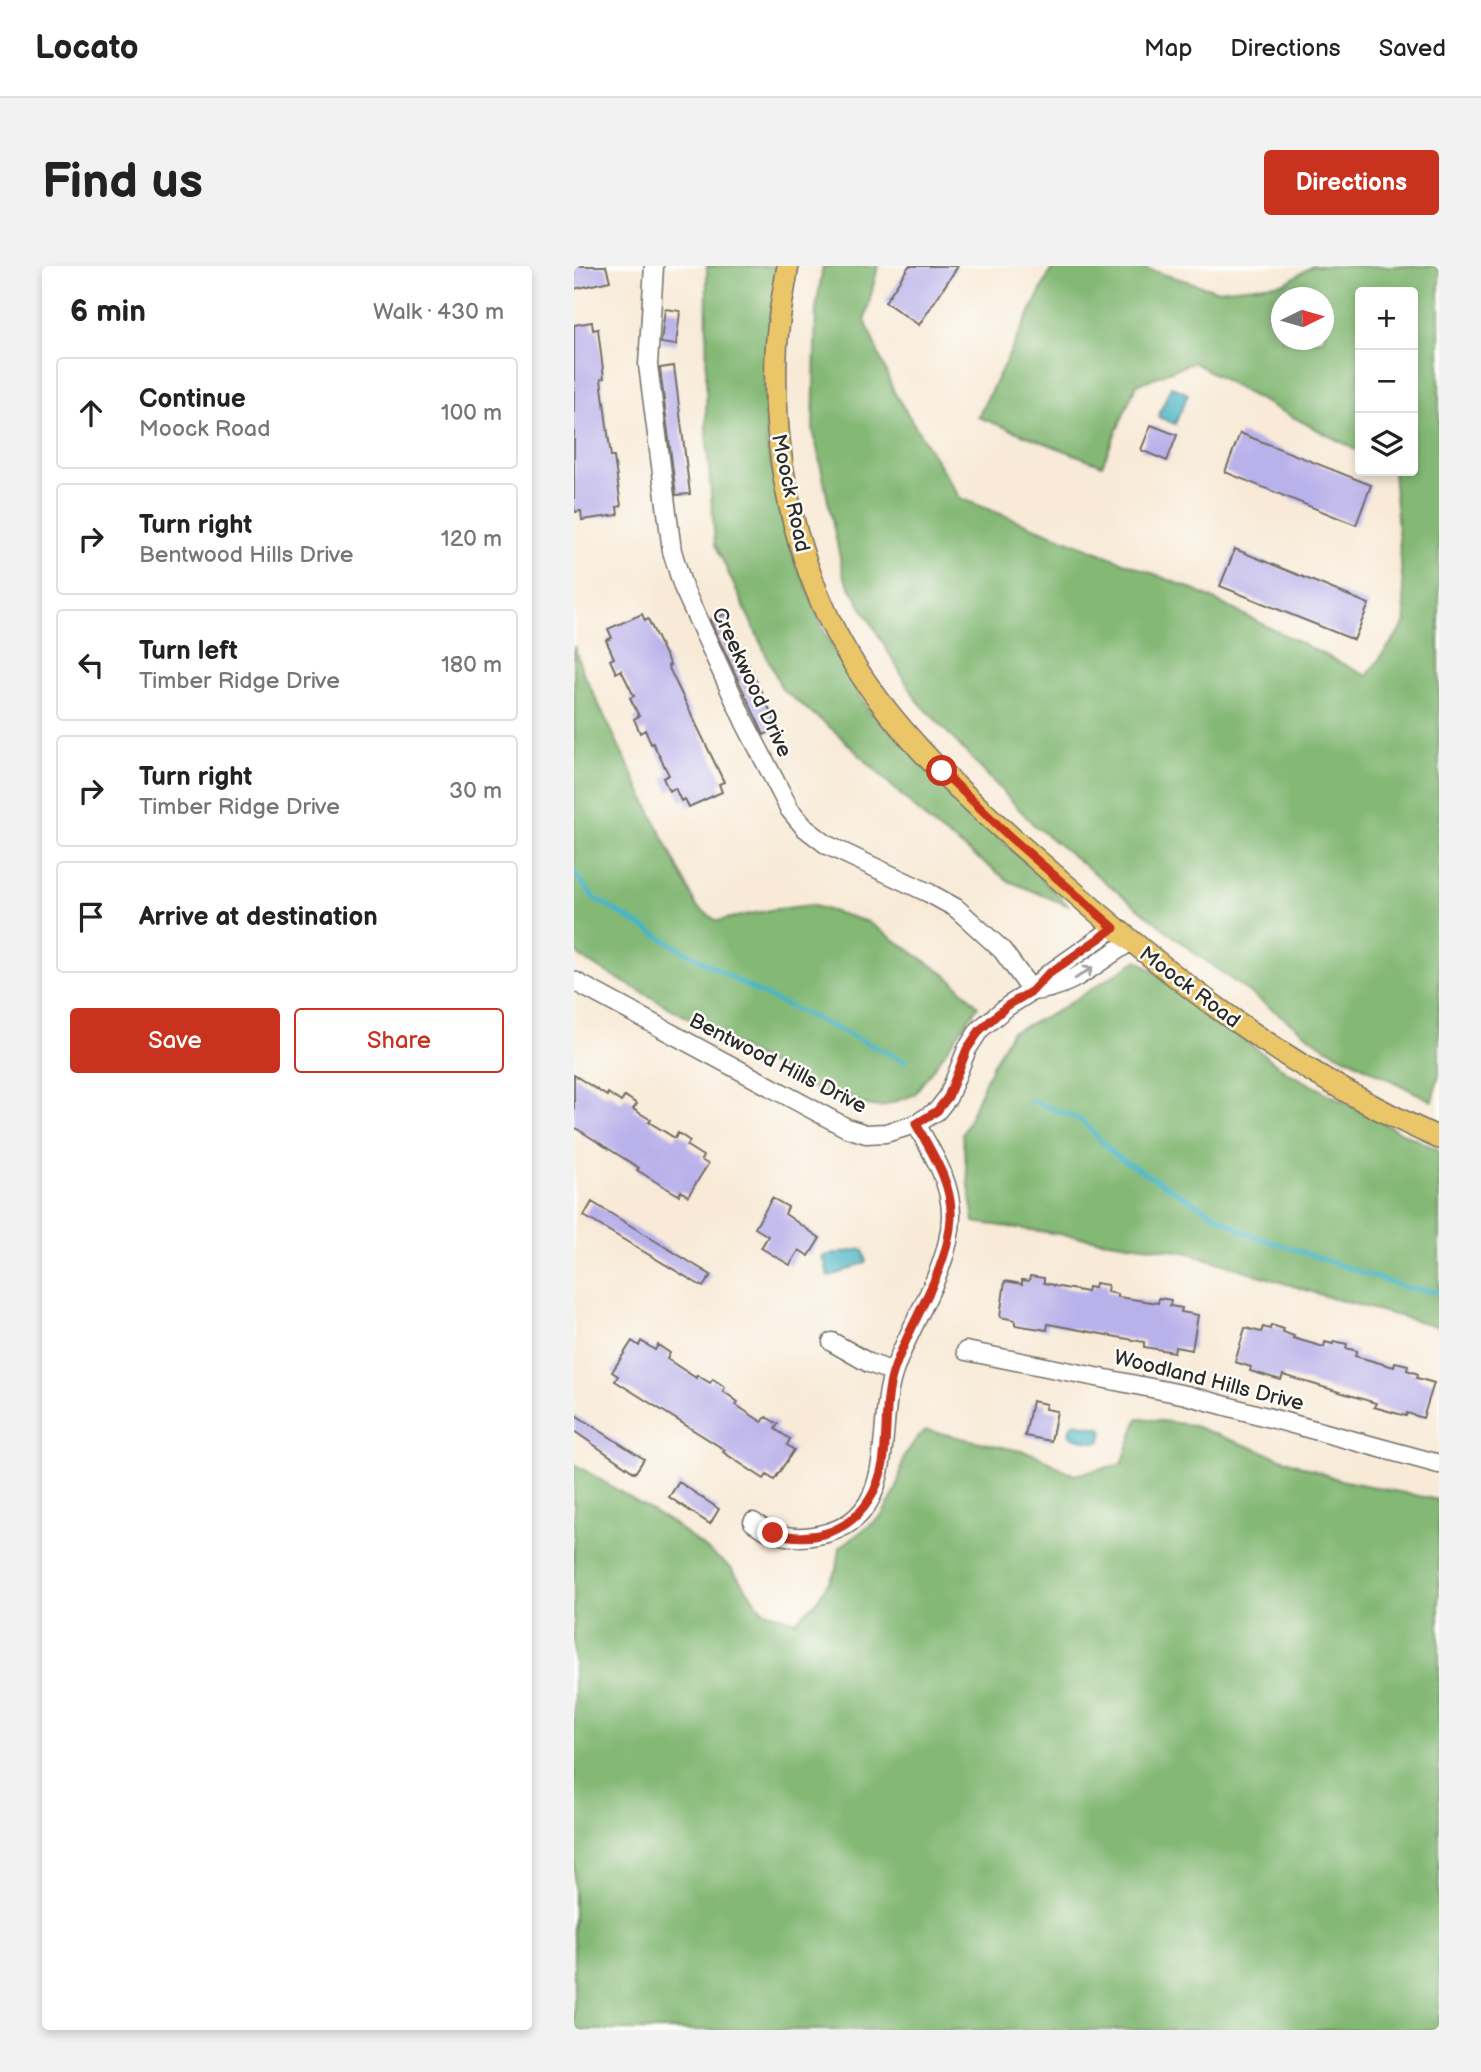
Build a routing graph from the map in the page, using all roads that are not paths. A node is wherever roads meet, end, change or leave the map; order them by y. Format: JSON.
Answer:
{"nodes":[{"id":1,"x":654,"y":266,"type":"edge"},
{"id":2,"x":788,"y":266,"type":"edge"},
{"id":3,"x":1114,"y":928,"type":"junction"},
{"id":4,"x":1130,"y":942,"type":"junction"},
{"id":5,"x":574,"y":981,"type":"edge"},
{"id":6,"x":1032,"y":991,"type":"junction"},
{"id":7,"x":916,"y":1124,"type":"junction"},
{"id":8,"x":1439,"y":1138,"type":"edge"},
{"id":9,"x":832,"y":1342,"type":"dead end"},
{"id":10,"x":966,"y":1351,"type":"dead end"},
{"id":11,"x":893,"y":1372,"type":"junction"},
{"id":12,"x":1439,"y":1464,"type":"edge"},
{"id":13,"x":753,"y":1522,"type":"dead end"}],
"edges":[{"from":1,"to":6,"type":"street","name":"Creekwood Drive"},
{"from":2,"to":3,"type":"main road","name":"Moock Road"},
{"from":3,"to":4,"type":"main road","name":"Moock Road"},
{"from":3,"to":6,"type":"street","name":"Bentwood Hills Drive"},
{"from":6,"to":4,"type":"street","name":"Bentwood Hills Drive","one_way":true},
{"from":4,"to":8,"type":"main road","name":"Moock Road"},
{"from":5,"to":7,"type":"street","name":"Bentwood Hills Drive"},
{"from":6,"to":7,"type":"street","name":"Bentwood Hills Drive"},
{"from":7,"to":11,"type":"street"},
{"from":9,"to":11,"type":"street"},
{"from":10,"to":12,"type":"street","name":"Woodland Hills Drive"},
{"from":11,"to":13,"type":"street"}]}
